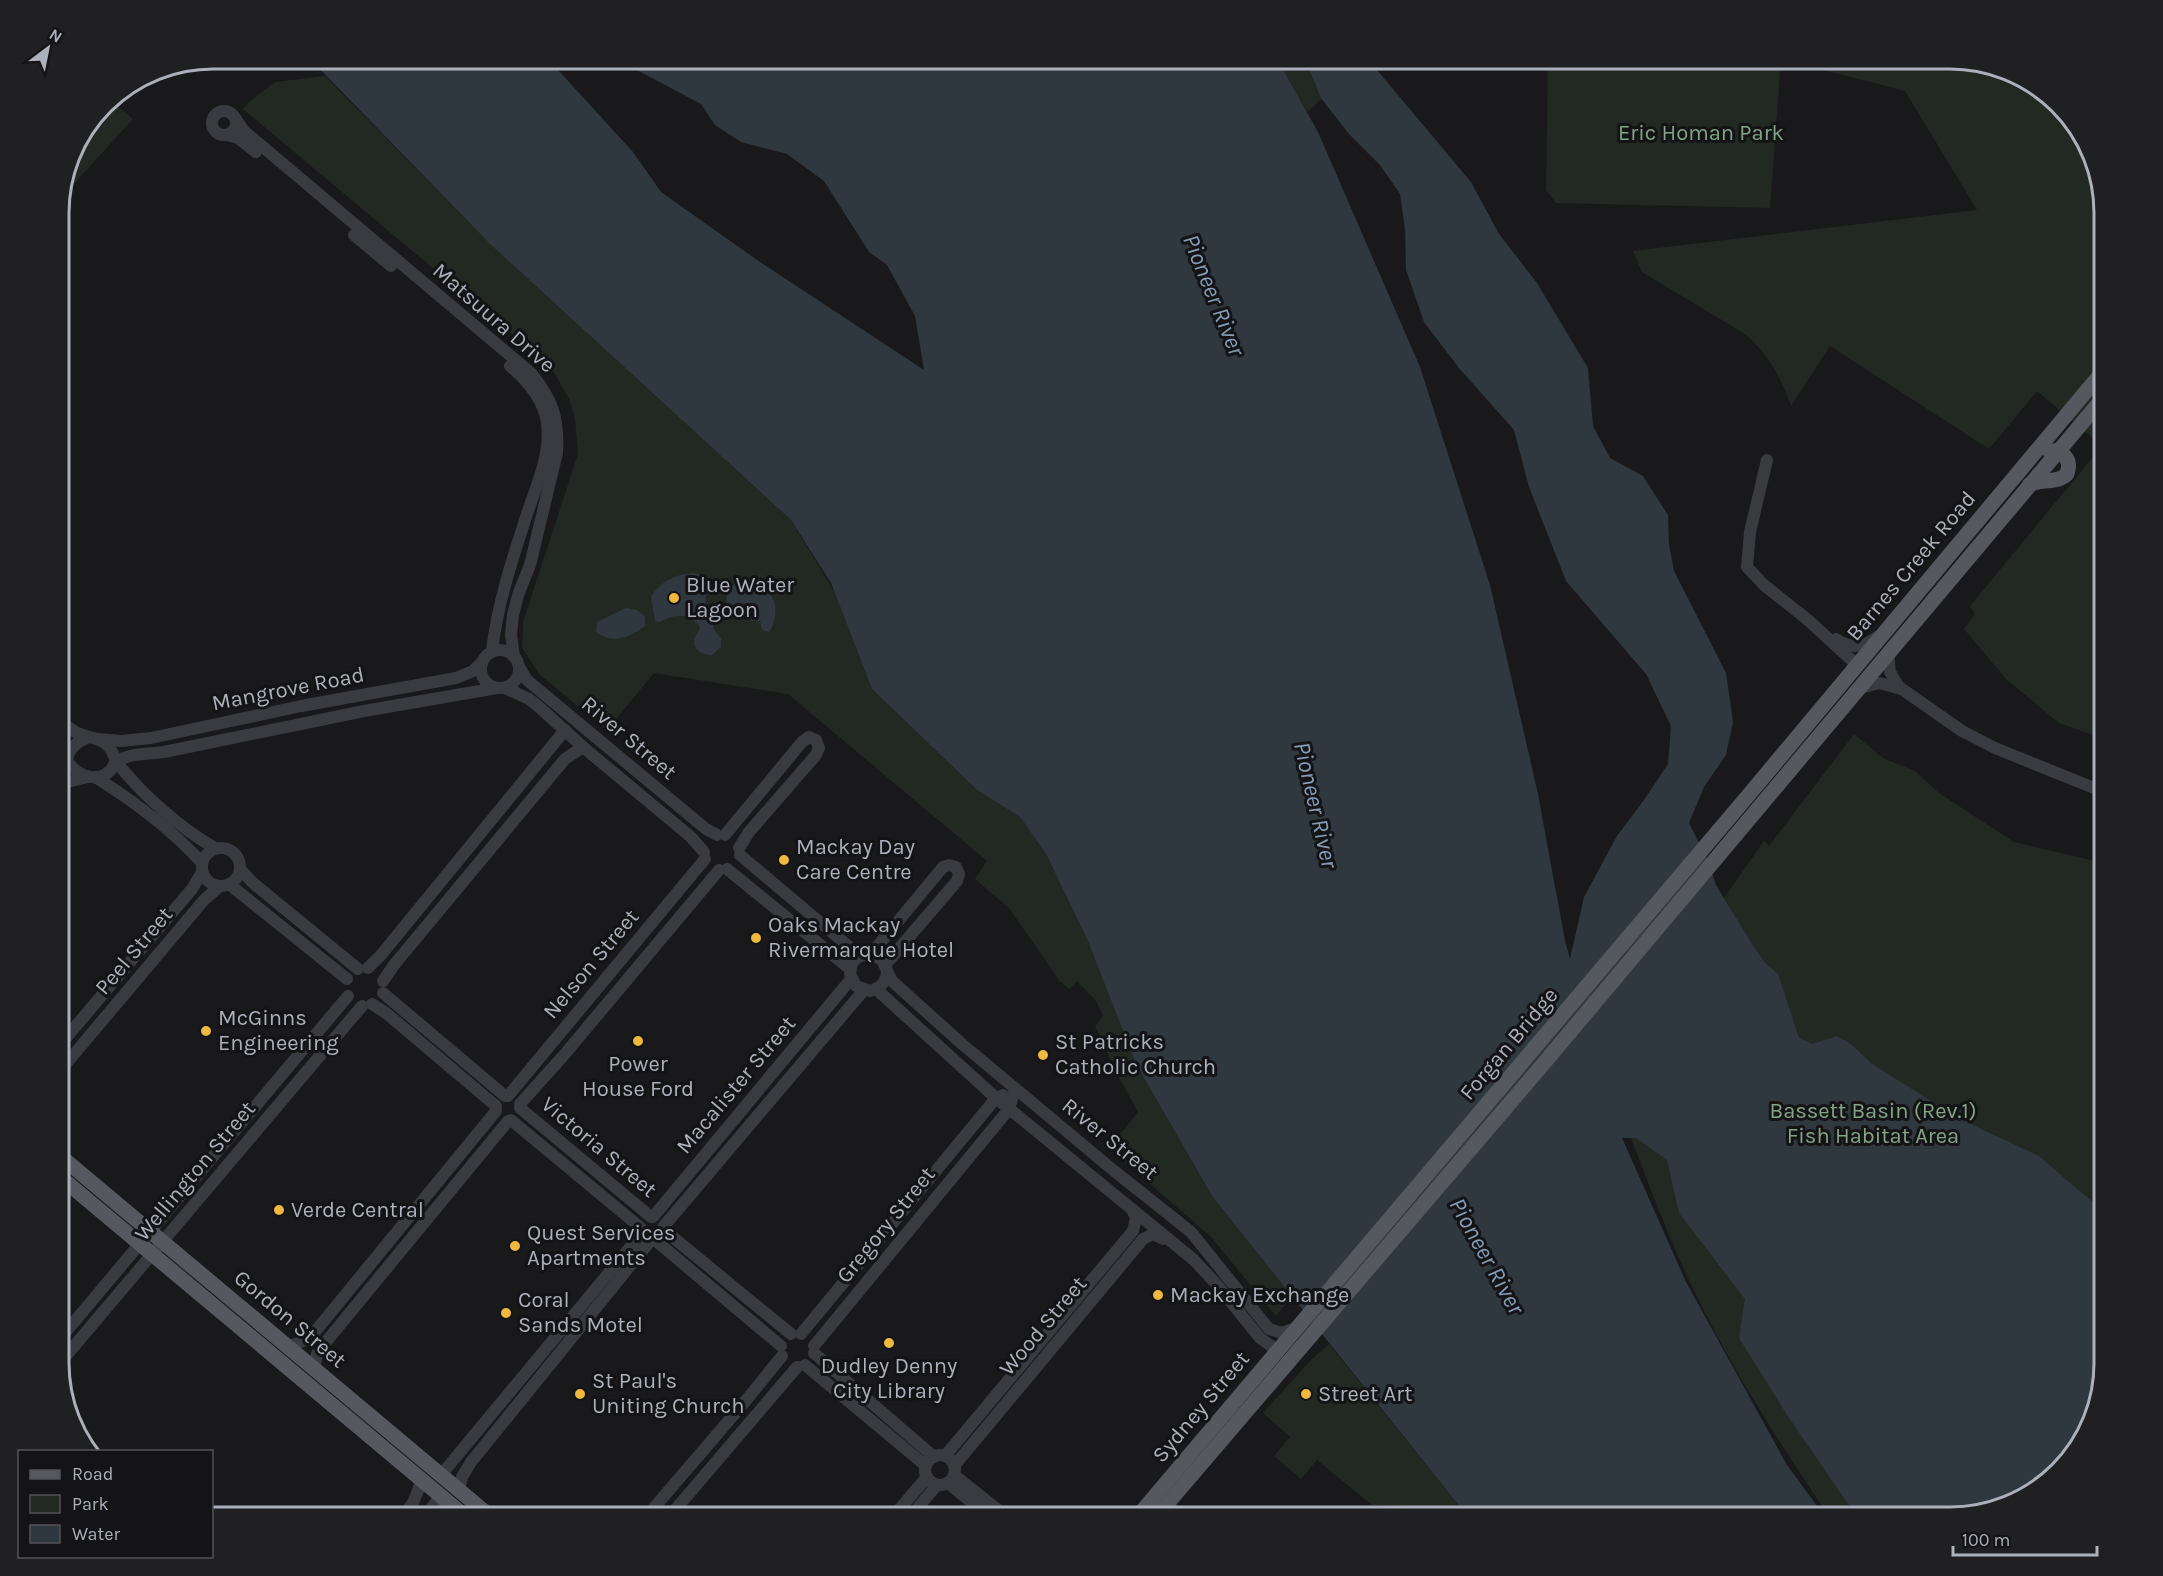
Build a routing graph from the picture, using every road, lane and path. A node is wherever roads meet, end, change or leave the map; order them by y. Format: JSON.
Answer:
{"nodes":[{"id":1,"x":236,"y":119,"type":"junction"},
{"id":2,"x":226,"y":135,"type":"junction"},
{"id":3,"x":2094,"y":382,"type":"edge"},
{"id":4,"x":2094,"y":409,"type":"edge"},
{"id":5,"x":2058,"y":450,"type":"junction"},
{"id":6,"x":1767,"y":460,"type":"dead end"},
{"id":7,"x":2029,"y":484,"type":"junction"},
{"id":8,"x":1957,"y":546,"type":"junction"},
{"id":9,"x":1972,"y":553,"type":"junction"},
{"id":10,"x":1808,"y":620,"type":"junction"},
{"id":11,"x":1889,"y":627,"type":"junction"},
{"id":12,"x":492,"y":651,"type":"junction"},
{"id":13,"x":1888,"y":653,"type":"junction"},
{"id":14,"x":482,"y":662,"type":"junction"},
{"id":15,"x":517,"y":662,"type":"junction"},
{"id":16,"x":1857,"y":665,"type":"junction"},
{"id":17,"x":501,"y":688,"type":"junction"},
{"id":18,"x":1858,"y":688,"type":"junction"},
{"id":19,"x":1902,"y":690,"type":"junction"},
{"id":20,"x":69,"y":728,"type":"edge"},
{"id":21,"x":565,"y":730,"type":"junction"},
{"id":22,"x":94,"y":738,"type":"junction"},
{"id":23,"x":583,"y":747,"type":"junction"},
{"id":24,"x":69,"y":751,"type":"edge"},
{"id":25,"x":116,"y":761,"type":"junction"},
{"id":26,"x":69,"y":764,"type":"edge"},
{"id":27,"x":92,"y":777,"type":"junction"},
{"id":28,"x":69,"y":782,"type":"edge"},
{"id":29,"x":2094,"y":788,"type":"edge"},
{"id":30,"x":1752,"y":791,"type":"joint"},
{"id":31,"x":1763,"y":803,"type":"joint"},
{"id":32,"x":721,"y":835,"type":"junction"},
{"id":33,"x":215,"y":848,"type":"junction"},
{"id":34,"x":740,"y":851,"type":"junction"},
{"id":35,"x":705,"y":855,"type":"junction"},
{"id":36,"x":202,"y":868,"type":"junction"},
{"id":37,"x":240,"y":869,"type":"junction"},
{"id":38,"x":723,"y":870,"type":"junction"},
{"id":39,"x":224,"y":885,"type":"junction"},
{"id":40,"x":909,"y":911,"type":"junction"},
{"id":41,"x":922,"y":922,"type":"junction"},
{"id":42,"x":866,"y":955,"type":"junction"},
{"id":43,"x":363,"y":968,"type":"junction"},
{"id":44,"x":886,"y":968,"type":"junction"},
{"id":45,"x":851,"y":974,"type":"junction"},
{"id":46,"x":347,"y":979,"type":"junction"},
{"id":47,"x":383,"y":987,"type":"junction"},
{"id":48,"x":870,"y":990,"type":"junction"},
{"id":49,"x":348,"y":996,"type":"junction"},
{"id":50,"x":367,"y":1005,"type":"junction"},
{"id":51,"x":69,"y":1034,"type":"edge"},
{"id":52,"x":69,"y":1060,"type":"edge"},
{"id":53,"x":1015,"y":1090,"type":"junction"},
{"id":54,"x":507,"y":1096,"type":"junction"},
{"id":55,"x":996,"y":1098,"type":"junction"},
{"id":56,"x":520,"y":1106,"type":"junction"},
{"id":57,"x":496,"y":1108,"type":"junction"},
{"id":58,"x":1009,"y":1109,"type":"junction"},
{"id":59,"x":510,"y":1120,"type":"junction"},
{"id":60,"x":978,"y":1120,"type":"junction"},
{"id":61,"x":992,"y":1131,"type":"junction"},
{"id":62,"x":69,"y":1165,"type":"edge"},
{"id":63,"x":69,"y":1183,"type":"edge"},
{"id":64,"x":1128,"y":1205,"type":"junction"},
{"id":65,"x":1167,"y":1212,"type":"junction"},
{"id":66,"x":652,"y":1217,"type":"junction"},
{"id":67,"x":664,"y":1228,"type":"junction"},
{"id":68,"x":647,"y":1235,"type":"junction"},
{"id":69,"x":144,"y":1237,"type":"junction"},
{"id":70,"x":1174,"y":1243,"type":"junction"},
{"id":71,"x":158,"y":1248,"type":"junction"},
{"id":72,"x":1084,"y":1299,"type":"junction"},
{"id":73,"x":1300,"y":1326,"type":"junction"},
{"id":74,"x":69,"y":1328,"type":"edge"},
{"id":75,"x":314,"y":1333,"type":"junction"},
{"id":76,"x":796,"y":1334,"type":"junction"},
{"id":77,"x":1309,"y":1340,"type":"junction"},
{"id":78,"x":325,"y":1343,"type":"junction"},
{"id":79,"x":1038,"y":1344,"type":"junction"},
{"id":80,"x":289,"y":1347,"type":"junction"},
{"id":81,"x":814,"y":1350,"type":"junction"},
{"id":82,"x":782,"y":1351,"type":"junction"},
{"id":83,"x":1278,"y":1351,"type":"junction"},
{"id":84,"x":69,"y":1352,"type":"edge"},
{"id":85,"x":1048,"y":1352,"type":"junction"},
{"id":86,"x":801,"y":1366,"type":"junction"},
{"id":87,"x":314,"y":1368,"type":"junction"},
{"id":88,"x":1007,"y":1382,"type":"junction"},
{"id":89,"x":1017,"y":1390,"type":"junction"},
{"id":90,"x":1234,"y":1402,"type":"junction"},
{"id":91,"x":1250,"y":1406,"type":"junction"},
{"id":92,"x":990,"y":1411,"type":"junction"},
{"id":93,"x":389,"y":1431,"type":"junction"},
{"id":94,"x":460,"y":1453,"type":"junction"},
{"id":95,"x":471,"y":1462,"type":"junction"},
{"id":96,"x":941,"y":1470,"type":"junction"},
{"id":97,"x":441,"y":1475,"type":"junction"},
{"id":98,"x":422,"y":1480,"type":"junction"},
{"id":99,"x":459,"y":1490,"type":"junction"},
{"id":100,"x":441,"y":1496,"type":"junction"},
{"id":101,"x":408,"y":1507,"type":"edge"},
{"id":102,"x":432,"y":1507,"type":"edge"},
{"id":103,"x":454,"y":1507,"type":"edge"},
{"id":104,"x":463,"y":1507,"type":"edge"},
{"id":105,"x":478,"y":1507,"type":"edge"},
{"id":106,"x":655,"y":1507,"type":"edge"},
{"id":107,"x":679,"y":1507,"type":"edge"},
{"id":108,"x":904,"y":1507,"type":"edge"},
{"id":109,"x":917,"y":1507,"type":"edge"},
{"id":110,"x":978,"y":1507,"type":"edge"},
{"id":111,"x":992,"y":1507,"type":"edge"},
{"id":112,"x":1146,"y":1507,"type":"edge"},
{"id":113,"x":1165,"y":1507,"type":"edge"}],
"edges":[{"from":1,"to":2,"type":"street"},
{"from":1,"to":2,"type":"street"},
{"from":1,"to":15,"type":"street","name":"Matsuura Drive"},
{"from":2,"to":12,"type":"street","name":"Matsuura Drive"},
{"from":3,"to":8,"type":"main road","name":"Barnes Creek Road"},
{"from":4,"to":5,"type":"main road","name":"Barnes Creek Road"},
{"from":5,"to":7,"type":"main road","name":"Barnes Creek Road"},
{"from":5,"to":7,"type":"main road"},
{"from":5,"to":8,"type":"main road"},
{"from":6,"to":10,"type":"street"},
{"from":7,"to":9,"type":"main road","name":"Barnes Creek Road"},
{"from":8,"to":11,"type":"main road","name":"Barnes Creek Road"},
{"from":9,"to":13,"type":"main road","name":"Barnes Creek Road"},
{"from":9,"to":16,"type":"main road"},
{"from":10,"to":11,"type":"street"},
{"from":10,"to":16,"type":"street"},
{"from":11,"to":16,"type":"main road","name":"Barnes Creek Road"},
{"from":12,"to":14,"type":"street"},
{"from":12,"to":15,"type":"street"},
{"from":13,"to":18,"type":"main road","name":"Barnes Creek Road"},
{"from":13,"to":19,"type":"street"},
{"from":14,"to":17,"type":"street"},
{"from":14,"to":22,"type":"street","name":"Mangrove Road"},
{"from":15,"to":17,"type":"street"},
{"from":15,"to":32,"type":"street","name":"River Street"},
{"from":16,"to":30,"type":"main road","name":"Barnes Creek Road"},
{"from":17,"to":21,"type":"street","name":"River Street"},
{"from":17,"to":25,"type":"street","name":"Mangrove Road"},
{"from":18,"to":19,"type":"street"},
{"from":18,"to":31,"type":"main road","name":"Barnes Creek Road"},
{"from":19,"to":29,"type":"street"},
{"from":20,"to":22,"type":"street"},
{"from":21,"to":23,"type":"street","name":"River Street"},
{"from":21,"to":43,"type":"street"},
{"from":22,"to":24,"type":"street"},
{"from":22,"to":25,"type":"street"},
{"from":23,"to":35,"type":"street","name":"River Street"},
{"from":23,"to":47,"type":"street"},
{"from":25,"to":27,"type":"street"},
{"from":25,"to":33,"type":"street"},
{"from":26,"to":27,"type":"street"},
{"from":27,"to":28,"type":"street"},
{"from":27,"to":36,"type":"street"},
{"from":30,"to":73,"type":"main road","name":"Forgan Bridge"},
{"from":31,"to":77,"type":"main road","name":"Forgan Bridge"},
{"from":32,"to":34,"type":"street"},
{"from":32,"to":34,"type":"street"},
{"from":32,"to":35,"type":"street"},
{"from":33,"to":36,"type":"street"},
{"from":33,"to":37,"type":"street"},
{"from":34,"to":38,"type":"street"},
{"from":34,"to":42,"type":"street"},
{"from":35,"to":38,"type":"street"},
{"from":35,"to":54,"type":"street","name":"Nelson Street"},
{"from":36,"to":39,"type":"street"},
{"from":36,"to":51,"type":"street","name":"Peel Street"},
{"from":37,"to":39,"type":"street"},
{"from":37,"to":43,"type":"street"},
{"from":38,"to":45,"type":"street"},
{"from":38,"to":56,"type":"street","name":"Nelson Street"},
{"from":39,"to":46,"type":"street"},
{"from":39,"to":52,"type":"street","name":"Peel Street"},
{"from":40,"to":41,"type":"street"},
{"from":40,"to":41,"type":"street"},
{"from":40,"to":42,"type":"street"},
{"from":41,"to":44,"type":"street"},
{"from":42,"to":44,"type":"street"},
{"from":42,"to":45,"type":"street"},
{"from":43,"to":46,"type":"street"},
{"from":43,"to":47,"type":"street"},
{"from":44,"to":48,"type":"street"},
{"from":44,"to":53,"type":"street","name":"River Street"},
{"from":45,"to":48,"type":"street"},
{"from":45,"to":66,"type":"street","name":"Macalister Street"},
{"from":46,"to":49,"type":"street"},
{"from":47,"to":50,"type":"street"},
{"from":47,"to":54,"type":"street"},
{"from":48,"to":55,"type":"street","name":"River Street"},
{"from":48,"to":67,"type":"street","name":"Macalister Street"},
{"from":49,"to":50,"type":"street"},
{"from":49,"to":69,"type":"street","name":"Wellington Street"},
{"from":50,"to":57,"type":"street"},
{"from":50,"to":71,"type":"street","name":"Wellington Street"},
{"from":53,"to":55,"type":"street","name":"Gregory Street"},
{"from":53,"to":58,"type":"street","name":"Gregory Street"},
{"from":53,"to":65,"type":"street","name":"River Street"},
{"from":54,"to":56,"type":"street"},
{"from":54,"to":57,"type":"street"},
{"from":55,"to":58,"type":"street","name":"River Street"},
{"from":55,"to":60,"type":"street","name":"Gregory Street"},
{"from":56,"to":59,"type":"street"},
{"from":56,"to":66,"type":"street","name":"Victoria Street"},
{"from":57,"to":59,"type":"street"},
{"from":57,"to":75,"type":"street"},
{"from":58,"to":61,"type":"street","name":"Gregory Street"},
{"from":58,"to":64,"type":"street","name":"River Street"},
{"from":59,"to":68,"type":"street","name":"Victoria Street"},
{"from":59,"to":78,"type":"street"},
{"from":60,"to":61,"type":"street"},
{"from":60,"to":76,"type":"street","name":"Gregory Street"},
{"from":61,"to":81,"type":"street","name":"Gregory Street"},
{"from":62,"to":69,"type":"main road","name":"Gordon Street"},
{"from":63,"to":69,"type":"main road","name":"Gordon Street"},
{"from":64,"to":70,"type":"street","name":"River Street"},
{"from":64,"to":72,"type":"street","name":"Wood Street"},
{"from":65,"to":70,"type":"street"},
{"from":65,"to":73,"type":"street","name":"River Street"},
{"from":66,"to":67,"type":"street"},
{"from":66,"to":68,"type":"street"},
{"from":67,"to":68,"type":"street"},
{"from":67,"to":76,"type":"street","name":"Victoria Street"},
{"from":68,"to":82,"type":"street","name":"Victoria Street"},
{"from":68,"to":94,"type":"street"},
{"from":68,"to":95,"type":"street"},
{"from":69,"to":71,"type":"main road","name":"Gordon Street"},
{"from":69,"to":74,"type":"street","name":"Wellington Street"},
{"from":70,"to":72,"type":"street","name":"Wood Street"},
{"from":70,"to":83,"type":"street","name":"River Street"},
{"from":71,"to":80,"type":"main road","name":"Gordon Street"},
{"from":71,"to":84,"type":"street","name":"Wellington Street"},
{"from":71,"to":98,"type":"main road","name":"Gordon Street"},
{"from":72,"to":79,"type":"street","name":"Wood Street"},
{"from":72,"to":85,"type":"street","name":"Wood Street"},
{"from":73,"to":83,"type":"main road","name":"Sydney Street"},
{"from":75,"to":78,"type":"street"},
{"from":75,"to":80,"type":"street"},
{"from":76,"to":81,"type":"street"},
{"from":76,"to":82,"type":"street"},
{"from":77,"to":83,"type":"main road"},
{"from":77,"to":91,"type":"main road","name":"Sydney Street"},
{"from":78,"to":87,"type":"street"},
{"from":79,"to":85,"type":"street"},
{"from":79,"to":88,"type":"street","name":"Wood Street"},
{"from":80,"to":87,"type":"main road","name":"Gordon Street"},
{"from":81,"to":86,"type":"street"},
{"from":81,"to":96,"type":"street"},
{"from":82,"to":86,"type":"street"},
{"from":82,"to":106,"type":"street"},
{"from":83,"to":90,"type":"main road","name":"Sydney Street"},
{"from":85,"to":89,"type":"street","name":"Wood Street"},
{"from":86,"to":96,"type":"street"},
{"from":86,"to":107,"type":"street"},
{"from":87,"to":93,"type":"main road","name":"Gordon Street"},
{"from":88,"to":89,"type":"street"},
{"from":88,"to":92,"type":"street","name":"Wood Street"},
{"from":89,"to":92,"type":"street","name":"Wood Street"},
{"from":90,"to":91,"type":"main road"},
{"from":90,"to":112,"type":"main road","name":"Sydney Street"},
{"from":91,"to":113,"type":"main road","name":"Sydney Street"},
{"from":92,"to":96,"type":"street","name":"Wood Street"},
{"from":93,"to":97,"type":"main road","name":"Gordon Street"},
{"from":93,"to":100,"type":"main road"},
{"from":94,"to":95,"type":"street"},
{"from":94,"to":97,"type":"street"},
{"from":95,"to":99,"type":"street"},
{"from":96,"to":108,"type":"street","name":"Wood Street"},
{"from":96,"to":109,"type":"street","name":"Wood Street"},
{"from":96,"to":110,"type":"street"},
{"from":96,"to":111,"type":"street"},
{"from":97,"to":99,"type":"main road","name":"Gordon Street"},
{"from":97,"to":104,"type":"main road"},
{"from":98,"to":100,"type":"main road","name":"Gordon Street"},
{"from":98,"to":101,"type":"street"},
{"from":99,"to":105,"type":"main road","name":"Gordon Street"},
{"from":100,"to":102,"type":"street"},
{"from":100,"to":103,"type":"main road","name":"Gordon Street"}]}
